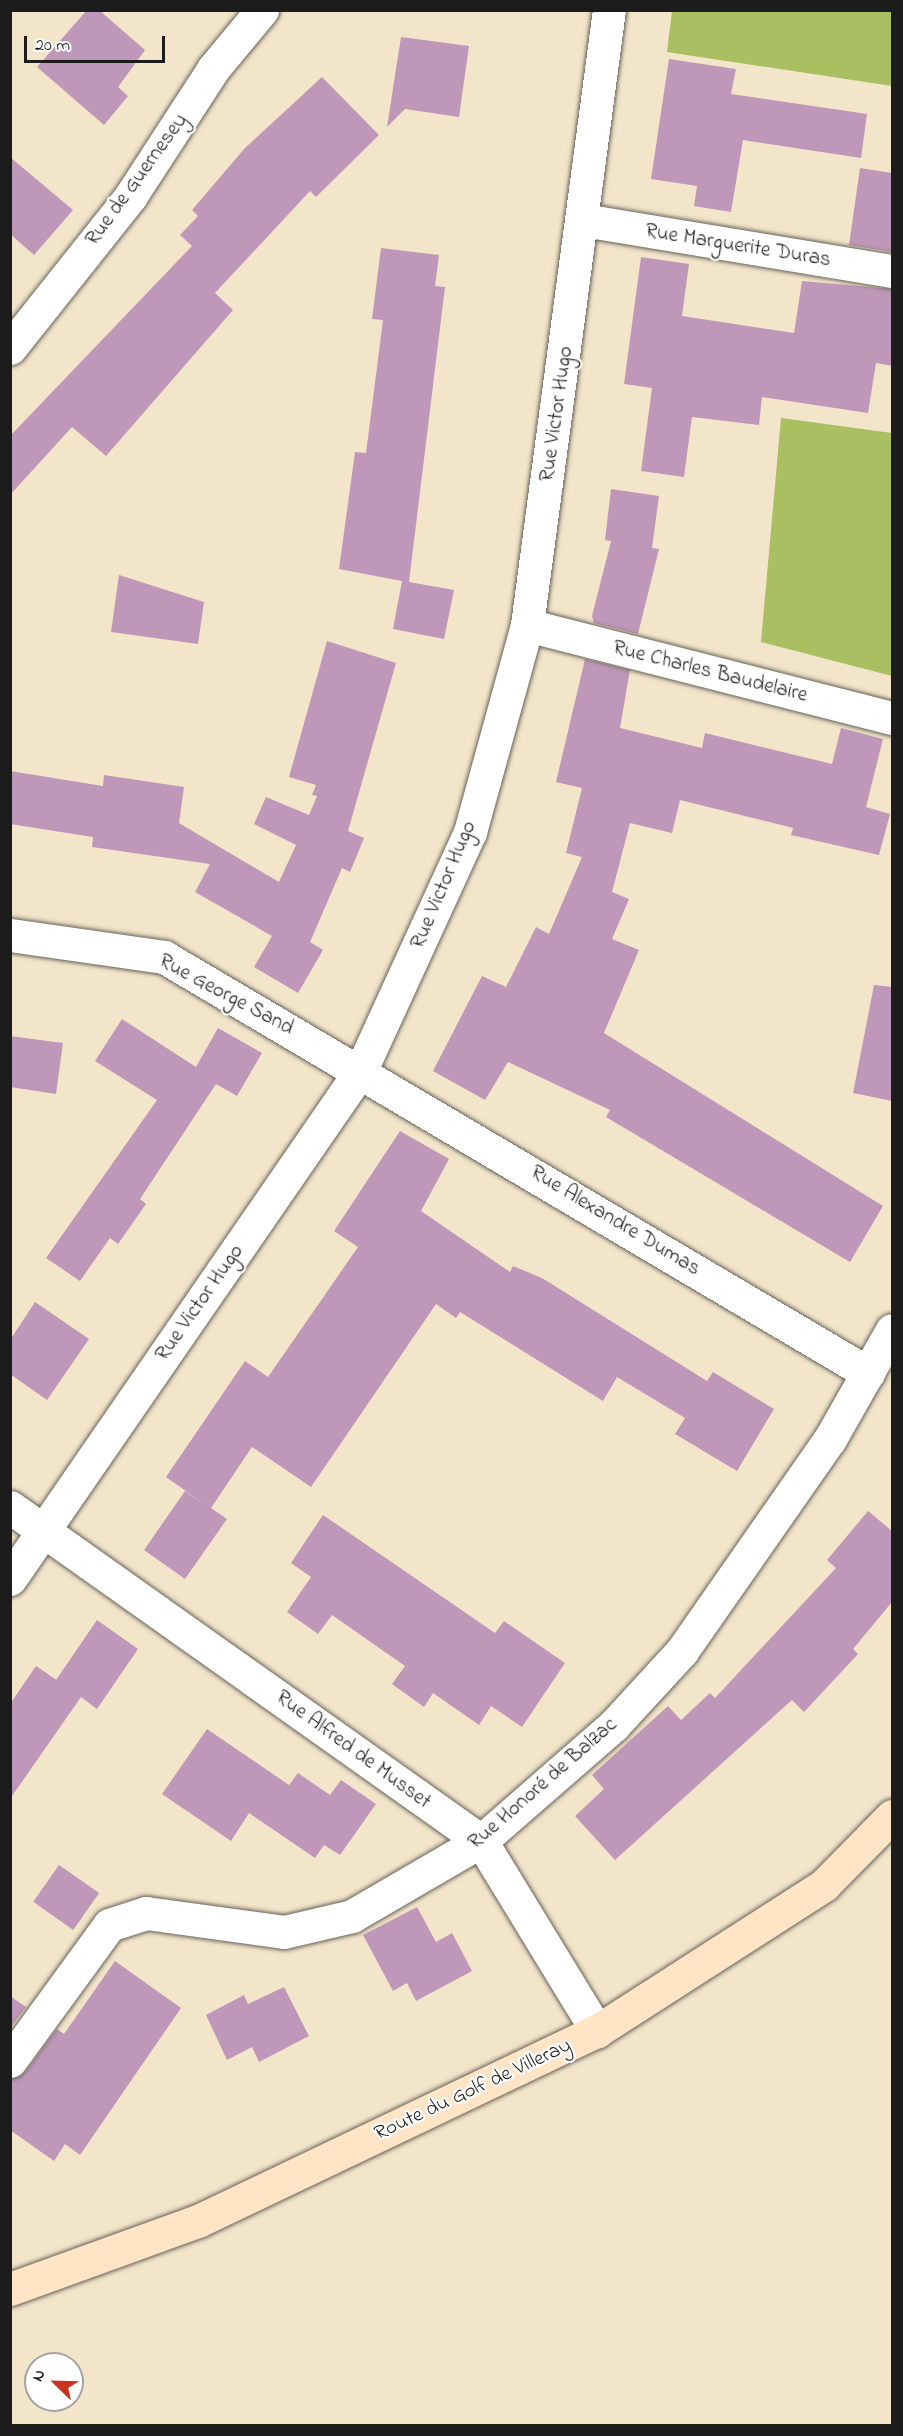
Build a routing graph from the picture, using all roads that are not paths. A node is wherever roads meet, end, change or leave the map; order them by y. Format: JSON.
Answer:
{"nodes":[{"id":1,"x":262,"y":10,"type":"edge"},
{"id":2,"x":609,"y":10,"type":"edge"},
{"id":3,"x":583,"y":220,"type":"junction"},
{"id":4,"x":892,"y":271,"type":"edge"},
{"id":5,"x":14,"y":338,"type":"edge"},
{"id":6,"x":527,"y":625,"type":"junction"},
{"id":7,"x":892,"y":718,"type":"edge"},
{"id":8,"x":10,"y":935,"type":"edge"},
{"id":9,"x":361,"y":1070,"type":"junction"},
{"id":10,"x":892,"y":1330,"type":"edge"},
{"id":11,"x":868,"y":1373,"type":"junction"},
{"id":12,"x":10,"y":1507,"type":"edge"},
{"id":13,"x":44,"y":1529,"type":"junction"},
{"id":14,"x":10,"y":1579,"type":"edge"},
{"id":15,"x":892,"y":1816,"type":"edge"},
{"id":16,"x":481,"y":1841,"type":"junction"},
{"id":17,"x":597,"y":2031,"type":"junction"},
{"id":18,"x":10,"y":2061,"type":"edge"},
{"id":19,"x":10,"y":2289,"type":"edge"}],
"edges":[{"from":1,"to":5,"type":"street","name":"Rue de Guernesey"},
{"from":2,"to":3,"type":"street","name":"Rue Victor Hugo"},
{"from":3,"to":4,"type":"street","name":"Rue Marguerite Duras"},
{"from":3,"to":6,"type":"street","name":"Rue Victor Hugo"},
{"from":6,"to":7,"type":"street","name":"Rue Charles Baudelaire"},
{"from":6,"to":9,"type":"street","name":"Rue Victor Hugo"},
{"from":8,"to":9,"type":"street","name":"Rue George Sand"},
{"from":9,"to":11,"type":"street","name":"Rue Alexandre Dumas"},
{"from":9,"to":13,"type":"street","name":"Rue Victor Hugo"},
{"from":10,"to":11,"type":"street","name":"Rue Honoré de Balzac"},
{"from":11,"to":16,"type":"street","name":"Rue Honoré de Balzac"},
{"from":12,"to":13,"type":"street","name":"Rue Alfred de Musset"},
{"from":13,"to":14,"type":"street","name":"Rue Victor Hugo"},
{"from":13,"to":16,"type":"street","name":"Rue Alfred de Musset"},
{"from":15,"to":17,"type":"street","name":"Route du Golf de Villeray"},
{"from":16,"to":17,"type":"street","name":"Rue Alfred de Musset"},
{"from":16,"to":18,"type":"street","name":"Rue Honoré de Balzac"},
{"from":17,"to":19,"type":"street","name":"Route du Golf de Villeray"}]}
